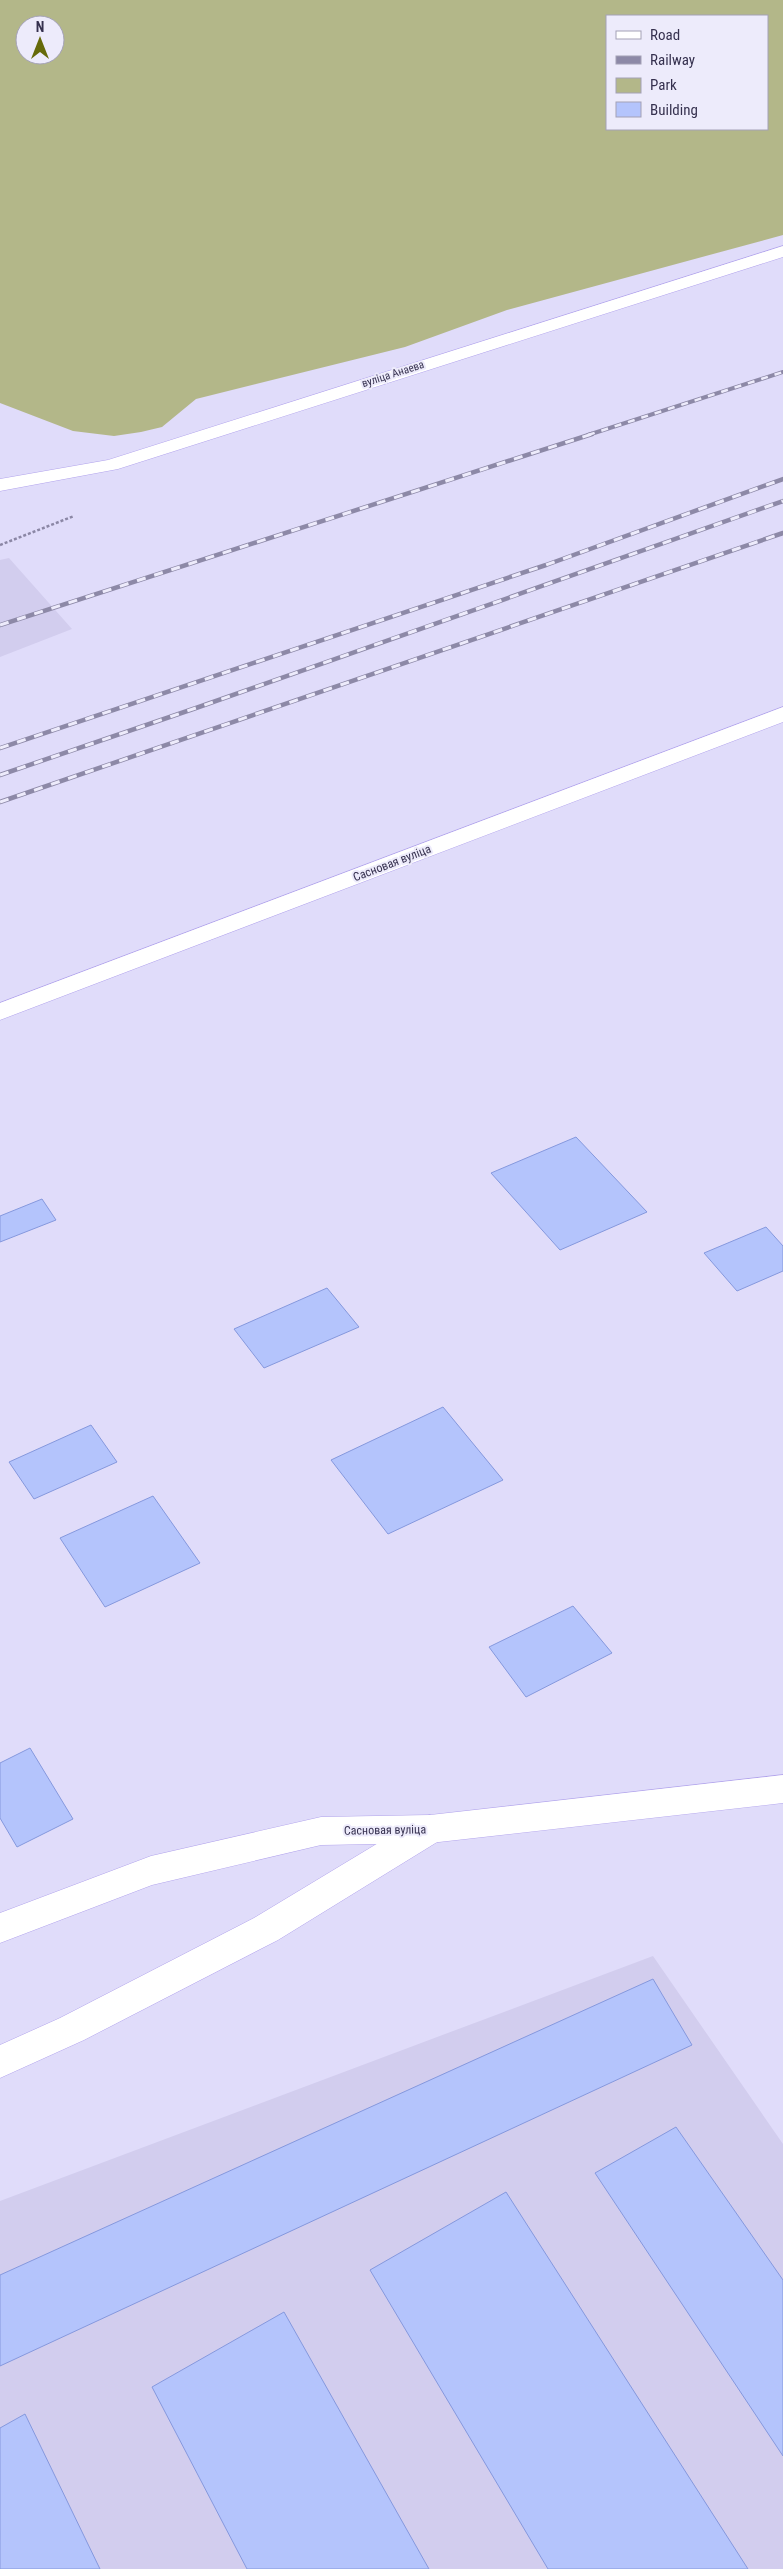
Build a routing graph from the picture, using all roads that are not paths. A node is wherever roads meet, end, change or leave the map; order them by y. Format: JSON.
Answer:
{"nodes":[{"id":1,"x":783,"y":251,"type":"edge"},
{"id":2,"x":0,"y":485,"type":"edge"},
{"id":3,"x":783,"y":714,"type":"edge"},
{"id":4,"x":0,"y":1012,"type":"edge"},
{"id":5,"x":783,"y":1789,"type":"edge"},
{"id":6,"x":430,"y":1829,"type":"junction"},
{"id":7,"x":0,"y":1928,"type":"edge"},
{"id":8,"x":0,"y":2062,"type":"edge"}],
"edges":[{"from":1,"to":2,"type":"street","name":"вуліца Анаева"},
{"from":3,"to":4,"type":"street","name":"Сасновая вуліца"},
{"from":5,"to":6,"type":"street","name":"Сасновая вуліца"},
{"from":6,"to":7,"type":"street","name":"Сасновая вуліца"},
{"from":6,"to":8,"type":"street"}]}
